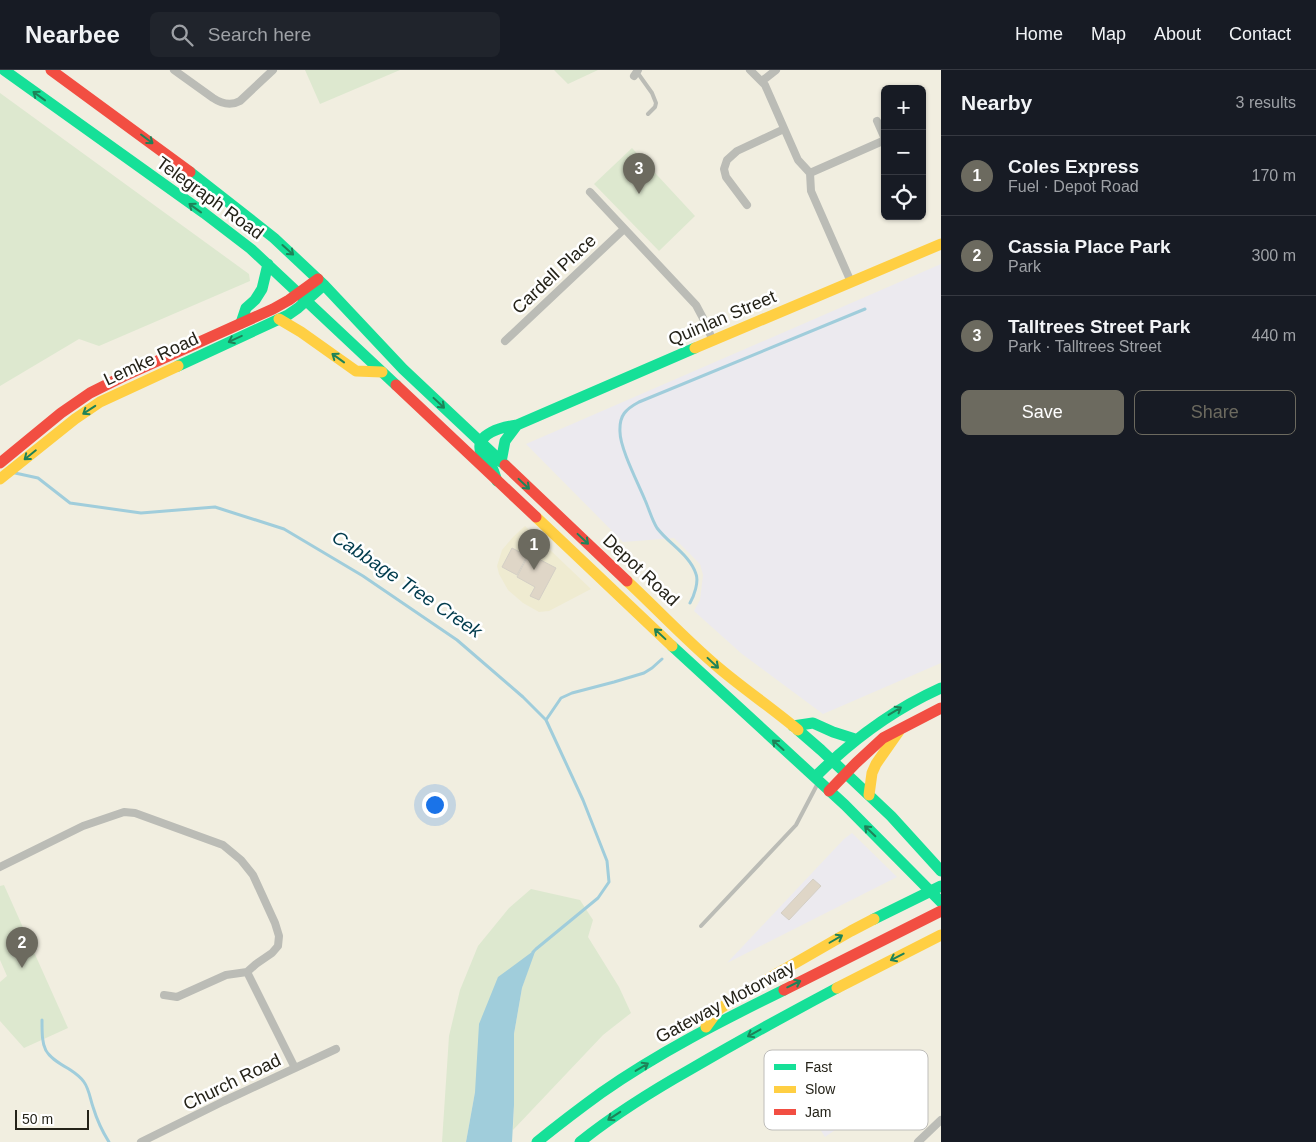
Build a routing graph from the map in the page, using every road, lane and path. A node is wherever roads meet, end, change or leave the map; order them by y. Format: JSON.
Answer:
{"nodes":[{"id":1,"x":4,"y":70,"type":"edge"},
{"id":2,"x":52,"y":70,"type":"edge"},
{"id":3,"x":174,"y":70,"type":"edge"},
{"id":4,"x":273,"y":70,"type":"edge"},
{"id":5,"x":750,"y":70,"type":"edge"},
{"id":6,"x":776,"y":70,"type":"edge"},
{"id":7,"x":636,"y":73,"type":"edge"},
{"id":8,"x":762,"y":81,"type":"junction"},
{"id":9,"x":648,"y":114,"type":"dead end"},
{"id":10,"x":877,"y":121,"type":"dead end"},
{"id":11,"x":784,"y":129,"type":"junction"},
{"id":12,"x":881,"y":130,"type":"edge"},
{"id":13,"x":881,"y":142,"type":"edge"},
{"id":14,"x":810,"y":172,"type":"junction"},
{"id":15,"x":590,"y":192,"type":"dead end"},
{"id":16,"x":747,"y":206,"type":"dead end"},
{"id":17,"x":624,"y":229,"type":"junction"},
{"id":18,"x":941,"y":244,"type":"edge"},
{"id":19,"x":268,"y":264,"type":"junction"},
{"id":20,"x":321,"y":282,"type":"junction"},
{"id":21,"x":850,"y":282,"type":"junction"},
{"id":22,"x":302,"y":297,"type":"junction"},
{"id":23,"x":279,"y":319,"type":"junction"},
{"id":24,"x":241,"y":323,"type":"junction"},
{"id":25,"x":504,"y":341,"type":"dead end"},
{"id":26,"x":713,"y":341,"type":"junction"},
{"id":27,"x":382,"y":372,"type":"junction"},
{"id":28,"x":517,"y":425,"type":"junction"},
{"id":29,"x":481,"y":442,"type":"junction"},
{"id":30,"x":0,"y":462,"type":"edge"},
{"id":31,"x":501,"y":462,"type":"junction"},
{"id":32,"x":0,"y":479,"type":"edge"},
{"id":33,"x":497,"y":481,"type":"junction"},
{"id":34,"x":941,"y":688,"type":"edge"},
{"id":35,"x":941,"y":708,"type":"edge"},
{"id":36,"x":794,"y":726,"type":"junction"},
{"id":37,"x":899,"y":730,"type":"junction"},
{"id":38,"x":855,"y":739,"type":"junction"},
{"id":39,"x":831,"y":760,"type":"junction"},
{"id":40,"x":846,"y":773,"type":"junction"},
{"id":41,"x":817,"y":779,"type":"junction"},
{"id":42,"x":829,"y":791,"type":"junction"},
{"id":43,"x":869,"y":795,"type":"junction"},
{"id":44,"x":2,"y":866,"type":"edge"},
{"id":45,"x":941,"y":871,"type":"edge"},
{"id":46,"x":941,"y":886,"type":"edge"},
{"id":47,"x":941,"y":902,"type":"edge"},
{"id":48,"x":941,"y":910,"type":"edge"},
{"id":49,"x":701,"y":926,"type":"dead end"},
{"id":50,"x":941,"y":935,"type":"edge"},
{"id":51,"x":247,"y":972,"type":"junction"},
{"id":52,"x":164,"y":995,"type":"dead end"},
{"id":53,"x":704,"y":1030,"type":"junction"},
{"id":54,"x":336,"y":1049,"type":"dead end"},
{"id":55,"x":295,"y":1068,"type":"junction"},
{"id":56,"x":941,"y":1120,"type":"edge"},
{"id":57,"x":541,"y":1139,"type":"edge"},
{"id":58,"x":141,"y":1142,"type":"edge"},
{"id":59,"x":580,"y":1142,"type":"edge"},
{"id":60,"x":918,"y":1142,"type":"edge"}],
"edges":[{"from":19,"to":1,"type":"main road","name":"Telegraph Road","one_way":true},
{"from":2,"to":20,"type":"main road","name":"Telegraph Road","one_way":true},
{"from":3,"to":4,"type":"street"},
{"from":5,"to":8,"type":"street"},
{"from":6,"to":8,"type":"street"},
{"from":7,"to":9,"type":"lane"},
{"from":8,"to":11,"type":"street"},
{"from":10,"to":12,"type":"street"},
{"from":11,"to":14,"type":"street"},
{"from":11,"to":16,"type":"street"},
{"from":13,"to":14,"type":"street"},
{"from":14,"to":21,"type":"street"},
{"from":15,"to":17,"type":"street"},
{"from":17,"to":25,"type":"street","name":"Cardell Place"},
{"from":17,"to":26,"type":"street"},
{"from":18,"to":21,"type":"main road","name":"Quinlan Street"},
{"from":19,"to":22,"type":"main road","name":"Telegraph Road"},
{"from":19,"to":24,"type":"main road"},
{"from":20,"to":22,"type":"main road","name":"Lemke Road"},
{"from":20,"to":29,"type":"main road","name":"Depot Road","one_way":true},
{"from":21,"to":26,"type":"main road","name":"Quinlan Street"},
{"from":22,"to":23,"type":"main road","name":"Lemke Road"},
{"from":22,"to":24,"type":"main road","name":"Lemke Road"},
{"from":22,"to":27,"type":"main road","name":"Telegraph Road"},
{"from":27,"to":23,"type":"main road","one_way":true},
{"from":23,"to":32,"type":"main road","name":"Lemke Road","one_way":true},
{"from":24,"to":30,"type":"main road","name":"Lemke Road"},
{"from":26,"to":28,"type":"main road","name":"Quinlan Street"},
{"from":27,"to":33,"type":"main road","name":"Depot Road"},
{"from":28,"to":29,"type":"main road","name":"Quinlan Street"},
{"from":28,"to":31,"type":"main road"},
{"from":29,"to":31,"type":"main road","name":"Depot Road"},
{"from":29,"to":33,"type":"main road"},
{"from":31,"to":36,"type":"main road","name":"Depot Road","one_way":true},
{"from":41,"to":33,"type":"main road","name":"Depot Road","one_way":true},
{"from":38,"to":34,"type":"main road","one_way":true},
{"from":35,"to":37,"type":"main road"},
{"from":36,"to":38,"type":"main road"},
{"from":36,"to":39,"type":"main road","name":"Depot Road"},
{"from":37,"to":40,"type":"main road"},
{"from":37,"to":43,"type":"main road"},
{"from":38,"to":39,"type":"main road"},
{"from":39,"to":40,"type":"main road","name":"Depot Road"},
{"from":39,"to":41,"type":"main road"},
{"from":40,"to":42,"type":"main road"},
{"from":40,"to":43,"type":"main road","name":"Depot Road"},
{"from":41,"to":42,"type":"main road","name":"Depot Road"},
{"from":41,"to":49,"type":"lane"},
{"from":47,"to":42,"type":"main road","name":"Depot Road","one_way":true},
{"from":43,"to":45,"type":"main road","name":"Depot Road"},
{"from":44,"to":51,"type":"street"},
{"from":53,"to":46,"type":"main road","one_way":true},
{"from":53,"to":48,"type":"main road","name":"Gateway Motorway","one_way":true},
{"from":50,"to":59,"type":"main road","one_way":true},
{"from":51,"to":52,"type":"street"},
{"from":51,"to":55,"type":"street"},
{"from":57,"to":53,"type":"main road","name":"Gateway Motorway","one_way":true},
{"from":54,"to":55,"type":"street","name":"Church Road"},
{"from":55,"to":58,"type":"street","name":"Church Road"},
{"from":56,"to":60,"type":"street"}]}
